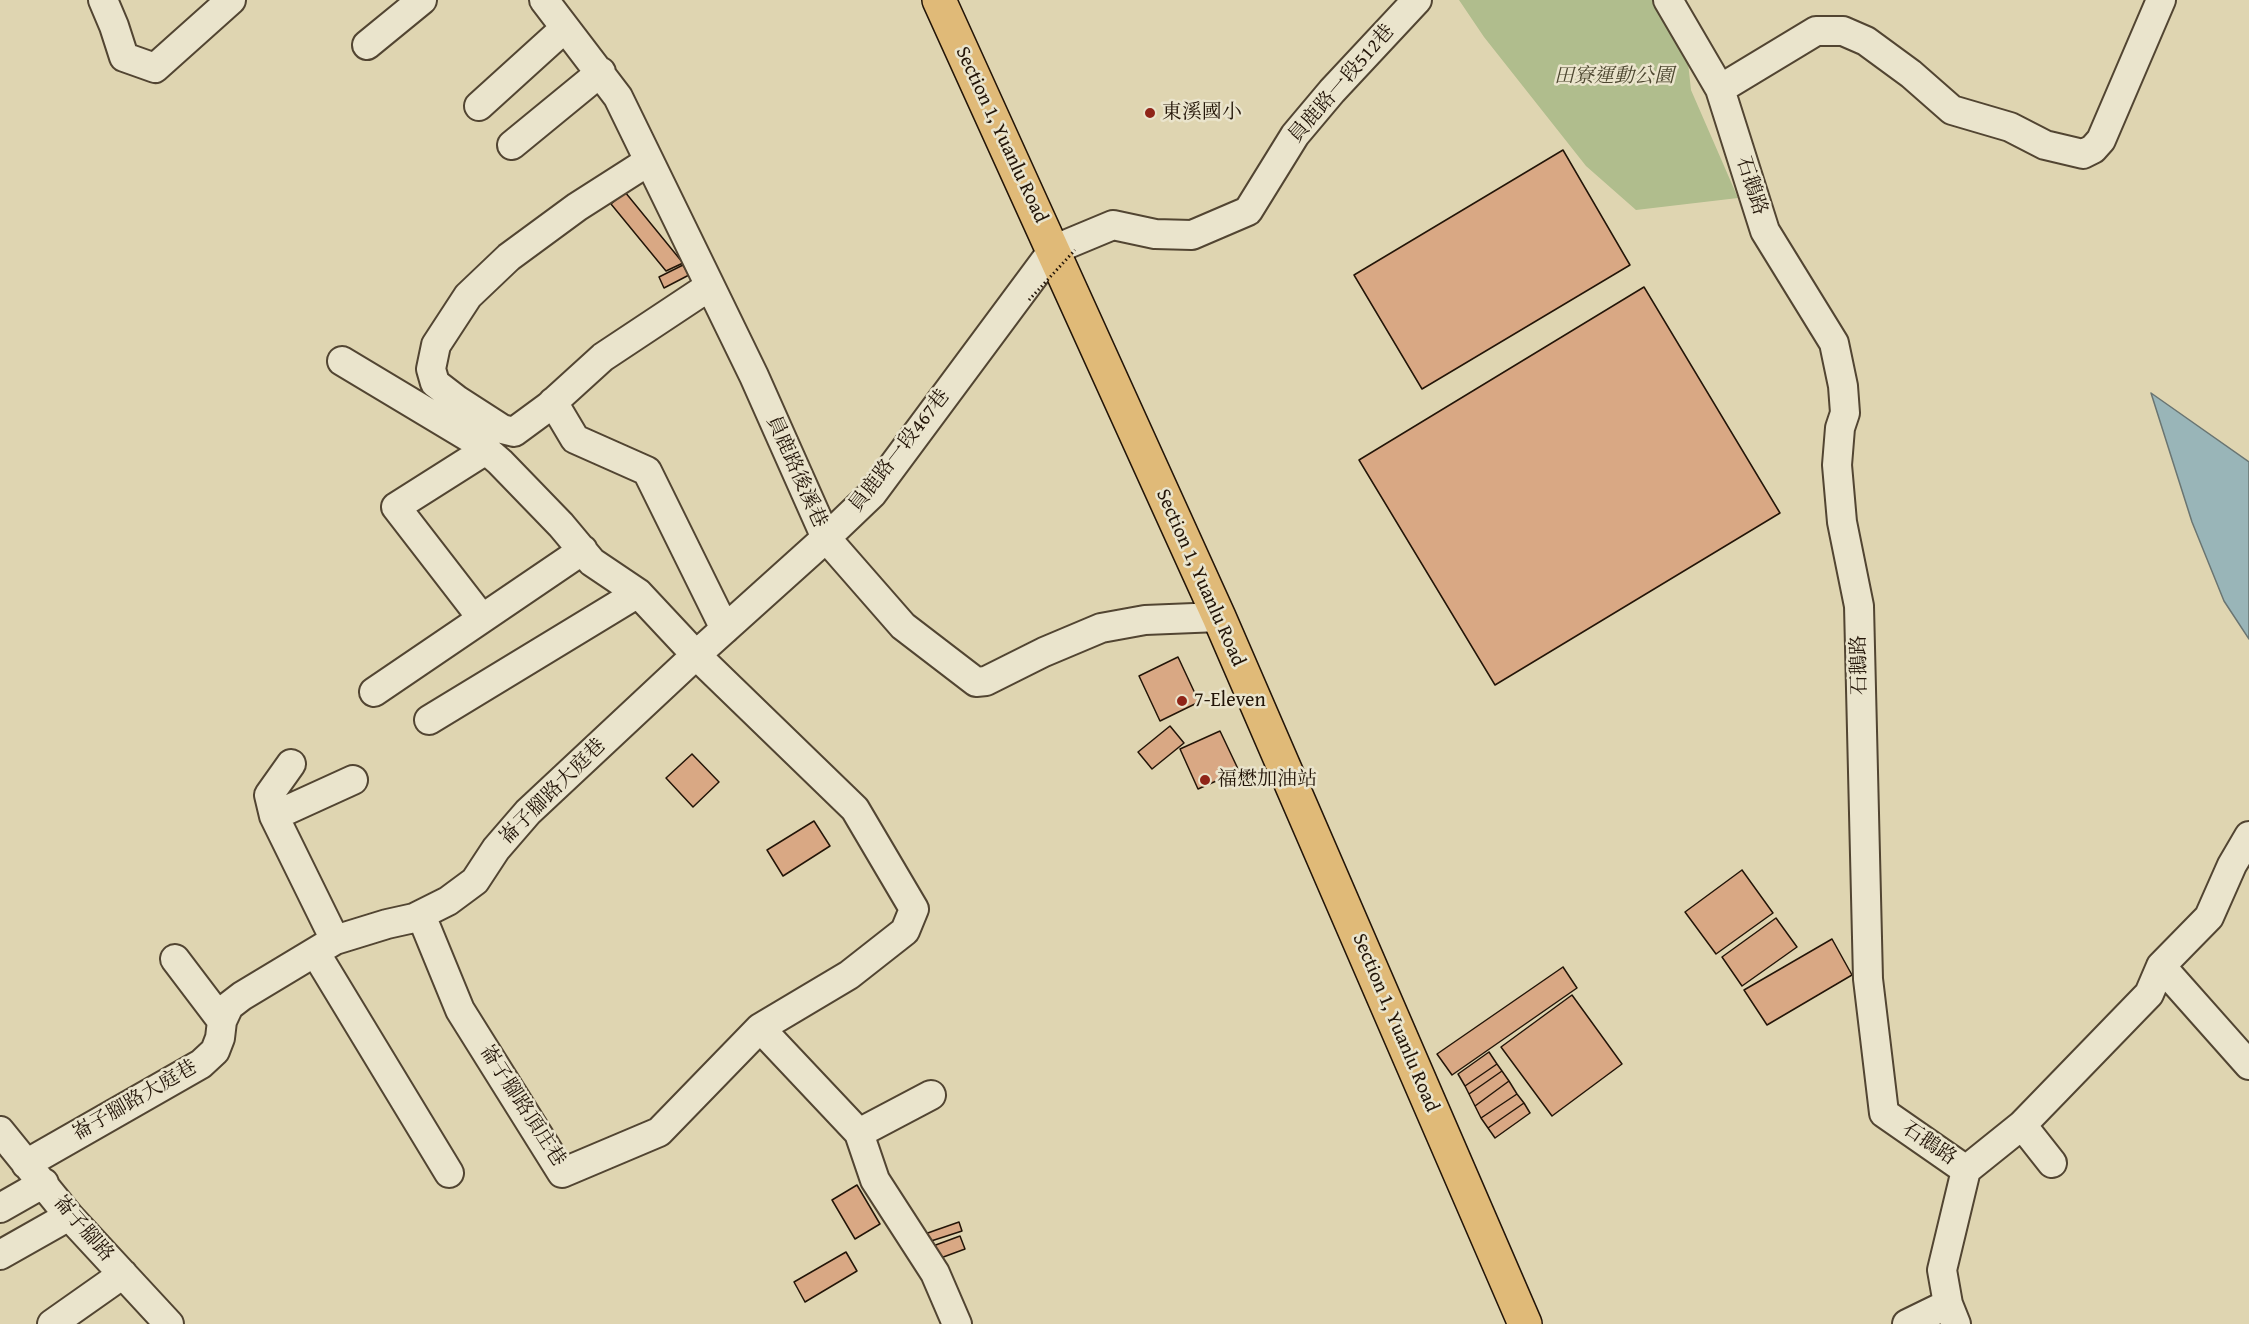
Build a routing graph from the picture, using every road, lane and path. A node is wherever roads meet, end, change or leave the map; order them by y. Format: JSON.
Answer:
{"nodes":[{"id":1,"x":103,"y":0,"type":"edge"},
{"id":2,"x":422,"y":0,"type":"edge"},
{"id":3,"x":544,"y":0,"type":"edge"},
{"id":4,"x":939,"y":0,"type":"edge"},
{"id":5,"x":1418,"y":0,"type":"edge"},
{"id":6,"x":1668,"y":0,"type":"edge"},
{"id":7,"x":2161,"y":0,"type":"edge"},
{"id":8,"x":221,"y":3,"type":"edge"},
{"id":9,"x":565,"y":28,"type":"junction"},
{"id":10,"x":367,"y":45,"type":"dead end"},
{"id":11,"x":601,"y":72,"type":"junction"},
{"id":12,"x":1720,"y":89,"type":"junction"},
{"id":13,"x":479,"y":106,"type":"dead end"},
{"id":14,"x":512,"y":145,"type":"dead end"},
{"id":15,"x":649,"y":161,"type":"junction"},
{"id":16,"x":1064,"y":250,"type":"junction"},
{"id":17,"x":710,"y":286,"type":"junction"},
{"id":18,"x":1029,"y":300,"type":"dead end"},
{"id":19,"x":342,"y":361,"type":"dead end"},
{"id":20,"x":553,"y":402,"type":"junction"},
{"id":21,"x":486,"y":450,"type":"junction"},
{"id":22,"x":826,"y":538,"type":"junction"},
{"id":23,"x":583,"y":550,"type":"junction"},
{"id":24,"x":638,"y":593,"type":"junction"},
{"id":25,"x":481,"y":617,"type":"junction"},
{"id":26,"x":1219,"y":617,"type":"junction"},
{"id":27,"x":725,"y":629,"type":"junction"},
{"id":28,"x":696,"y":655,"type":"junction"},
{"id":29,"x":374,"y":692,"type":"dead end"},
{"id":30,"x":429,"y":720,"type":"dead end"},
{"id":31,"x":291,"y":765,"type":"dead end"},
{"id":32,"x":353,"y":780,"type":"dead end"},
{"id":33,"x":274,"y":816,"type":"junction"},
{"id":34,"x":2249,"y":836,"type":"edge"},
{"id":35,"x":421,"y":915,"type":"junction"},
{"id":36,"x":325,"y":946,"type":"junction"},
{"id":37,"x":175,"y":959,"type":"dead end"},
{"id":38,"x":2161,"y":966,"type":"junction"},
{"id":39,"x":222,"y":1021,"type":"junction"},
{"id":40,"x":760,"y":1028,"type":"junction"},
{"id":41,"x":2249,"y":1065,"type":"edge"},
{"id":42,"x":931,"y":1095,"type":"dead end"},
{"id":43,"x":2022,"y":1125,"type":"junction"},
{"id":44,"x":0,"y":1131,"type":"edge"},
{"id":45,"x":859,"y":1133,"type":"junction"},
{"id":46,"x":2052,"y":1163,"type":"dead end"},
{"id":47,"x":1966,"y":1170,"type":"junction"},
{"id":48,"x":449,"y":1173,"type":"dead end"},
{"id":49,"x":35,"y":1174,"type":"junction"},
{"id":50,"x":0,"y":1208,"type":"edge"},
{"id":51,"x":69,"y":1216,"type":"junction"},
{"id":52,"x":0,"y":1255,"type":"edge"},
{"id":53,"x":123,"y":1274,"type":"junction"},
{"id":54,"x":1952,"y":1314,"type":"edge"},
{"id":55,"x":52,"y":1324,"type":"edge"},
{"id":56,"x":169,"y":1324,"type":"edge"},
{"id":57,"x":957,"y":1324,"type":"edge"},
{"id":58,"x":1525,"y":1324,"type":"edge"},
{"id":59,"x":1907,"y":1324,"type":"edge"}],
"edges":[{"from":1,"to":8,"type":"street"},
{"from":2,"to":10,"type":"street"},
{"from":3,"to":9,"type":"street","name":"員鹿路後溪巷"},
{"from":4,"to":16,"type":"main road","name":"Section 1, Yuanlu Road"},
{"from":5,"to":16,"type":"street","name":"員鹿路一段512巷"},
{"from":6,"to":12,"type":"street","name":"石鵝路"},
{"from":7,"to":12,"type":"street"},
{"from":9,"to":11,"type":"street","name":"員鹿路後溪巷"},
{"from":9,"to":13,"type":"street"},
{"from":11,"to":14,"type":"street"},
{"from":11,"to":15,"type":"street","name":"員鹿路後溪巷"},
{"from":12,"to":47,"type":"street","name":"石鵝路"},
{"from":15,"to":17,"type":"street","name":"員鹿路後溪巷"},
{"from":15,"to":20,"type":"street"},
{"from":16,"to":18,"type":"path","bridge":true},
{"from":16,"to":22,"type":"street","name":"員鹿路一段467巷"},
{"from":16,"to":26,"type":"main road","name":"Section 1, Yuanlu Road"},
{"from":17,"to":20,"type":"street"},
{"from":17,"to":22,"type":"street","name":"員鹿路後溪巷"},
{"from":19,"to":21,"type":"street"},
{"from":20,"to":27,"type":"street"},
{"from":21,"to":23,"type":"street"},
{"from":21,"to":25,"type":"street"},
{"from":22,"to":26,"type":"street","name":"員鹿路後溪巷"},
{"from":22,"to":27,"type":"street","name":"員鹿路一段467巷"},
{"from":23,"to":24,"type":"street"},
{"from":23,"to":25,"type":"street"},
{"from":24,"to":28,"type":"street"},
{"from":24,"to":30,"type":"street"},
{"from":25,"to":29,"type":"street"},
{"from":26,"to":58,"type":"main road","name":"Section 1, Yuanlu Road"},
{"from":27,"to":28,"type":"street","name":"員鹿路一段467巷"},
{"from":28,"to":35,"type":"street","name":"崙子腳路大庭巷"},
{"from":28,"to":40,"type":"street"},
{"from":31,"to":33,"type":"street"},
{"from":32,"to":33,"type":"street"},
{"from":33,"to":36,"type":"street"},
{"from":34,"to":38,"type":"street"},
{"from":35,"to":36,"type":"street","name":"崙子腳路大庭巷"},
{"from":35,"to":40,"type":"street","name":"崙子腳路頂庄巷"},
{"from":36,"to":39,"type":"street","name":"崙子腳路大庭巷"},
{"from":36,"to":48,"type":"street"},
{"from":37,"to":39,"type":"street"},
{"from":38,"to":41,"type":"street"},
{"from":38,"to":43,"type":"street"},
{"from":39,"to":49,"type":"street","name":"崙子腳路大庭巷"},
{"from":40,"to":45,"type":"street"},
{"from":42,"to":45,"type":"street"},
{"from":43,"to":46,"type":"street"},
{"from":43,"to":47,"type":"street"},
{"from":44,"to":49,"type":"street","name":"崙子腳路"},
{"from":45,"to":57,"type":"street"},
{"from":47,"to":54,"type":"street","name":"石鵝路"},
{"from":49,"to":50,"type":"street","name":"崙子腳路大庭巷"},
{"from":49,"to":51,"type":"street","name":"崙子腳路"},
{"from":51,"to":52,"type":"street"},
{"from":51,"to":53,"type":"street","name":"崙子腳路"},
{"from":53,"to":55,"type":"street"},
{"from":53,"to":56,"type":"street","name":"崙子腳路"},
{"from":54,"to":59,"type":"street"}]}
